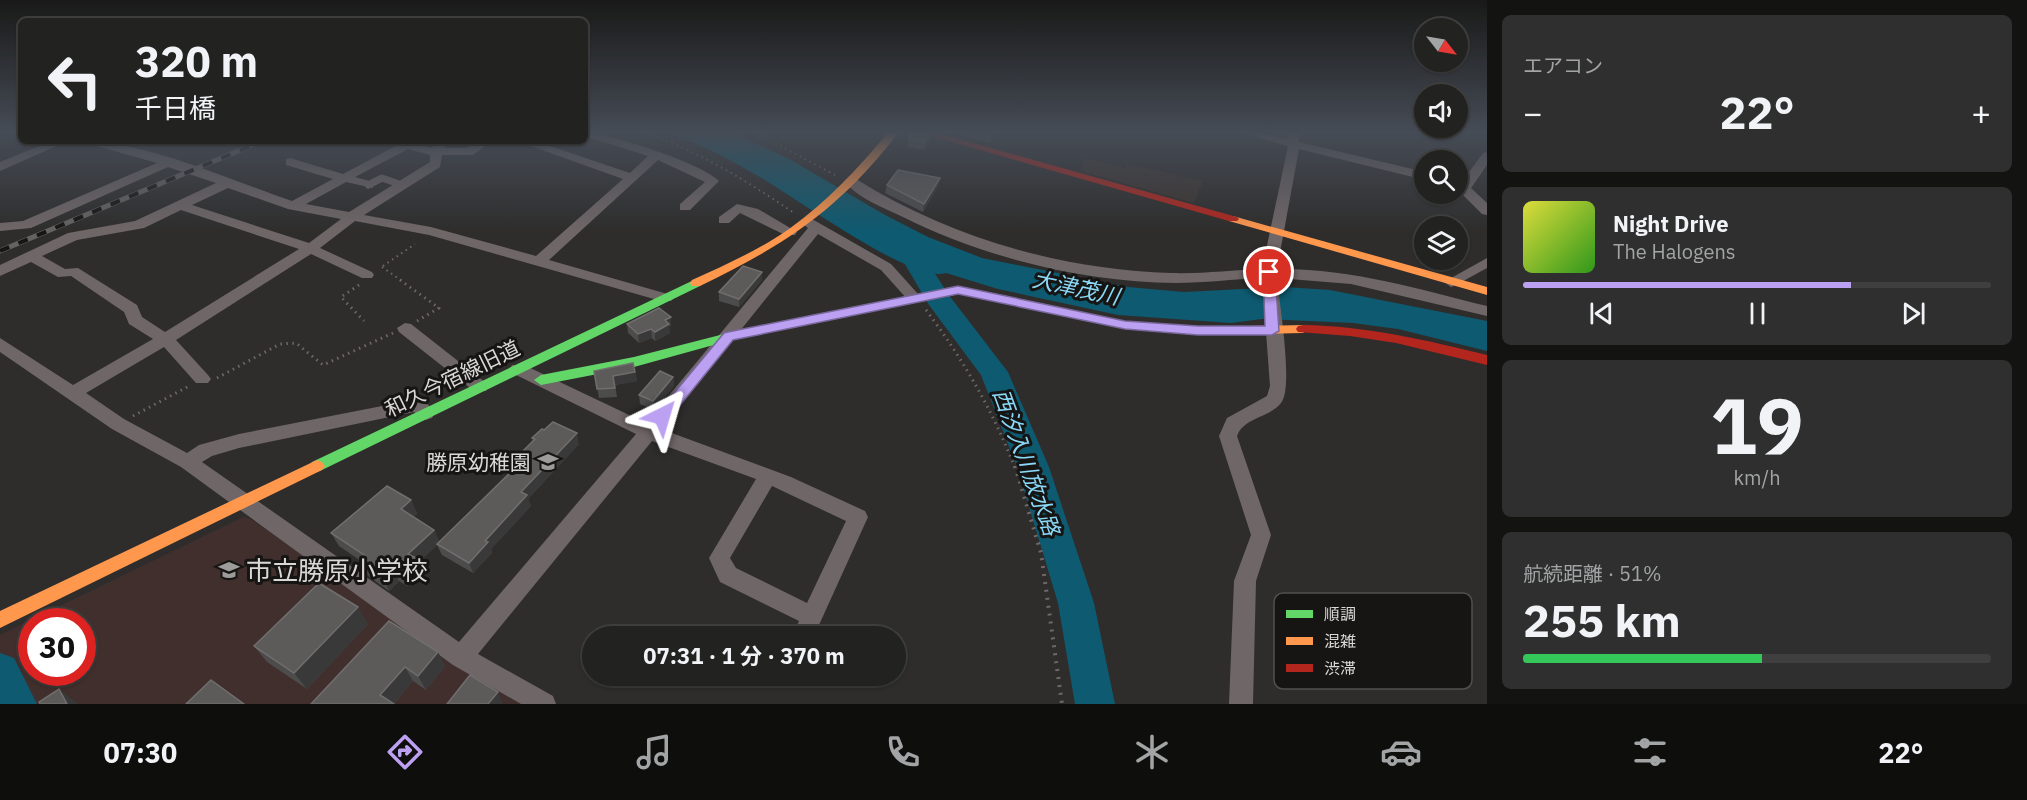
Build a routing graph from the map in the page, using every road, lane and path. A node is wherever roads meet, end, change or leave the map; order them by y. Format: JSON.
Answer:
{"nodes":[{"id":1,"x":160,"y":166,"type":"edge"},
{"id":2,"x":179,"y":166,"type":"edge"},
{"id":3,"x":304,"y":166,"type":"edge"},
{"id":4,"x":365,"y":166,"type":"edge"},
{"id":5,"x":433,"y":166,"type":"edge"},
{"id":6,"x":597,"y":166,"type":"edge"},
{"id":7,"x":644,"y":166,"type":"edge"},
{"id":8,"x":680,"y":166,"type":"edge"},
{"id":9,"x":719,"y":166,"type":"edge"},
{"id":10,"x":820,"y":166,"type":"edge"},
{"id":11,"x":865,"y":166,"type":"edge"},
{"id":12,"x":1041,"y":166,"type":"edge"},
{"id":13,"x":1288,"y":166,"type":"edge"},
{"id":14,"x":1389,"y":166,"type":"edge"},
{"id":15,"x":1479,"y":166,"type":"edge"},
{"id":16,"x":1414,"y":173,"type":"edge"},
{"id":17,"x":344,"y":177,"type":"junction"},
{"id":18,"x":630,"y":177,"type":"junction"},
{"id":19,"x":1468,"y":179,"type":"edge"},
{"id":20,"x":851,"y":182,"type":"junction"},
{"id":21,"x":225,"y":184,"type":"junction"},
{"id":22,"x":368,"y":185,"type":"joint"},
{"id":23,"x":402,"y":185,"type":"junction"},
{"id":24,"x":1468,"y":193,"type":"edge"},
{"id":25,"x":182,"y":206,"type":"junction"},
{"id":26,"x":293,"y":206,"type":"junction"},
{"id":27,"x":685,"y":207,"type":"dead end"},
{"id":28,"x":1487,"y":211,"type":"edge"},
{"id":29,"x":354,"y":215,"type":"junction"},
{"id":30,"x":724,"y":220,"type":"dead end"},
{"id":31,"x":811,"y":225,"type":"junction"},
{"id":32,"x":0,"y":227,"type":"edge"},
{"id":33,"x":790,"y":232,"type":"junction"},
{"id":34,"x":1276,"y":233,"type":"junction"},
{"id":35,"x":312,"y":249,"type":"junction"},
{"id":36,"x":33,"y":256,"type":"junction"},
{"id":37,"x":540,"y":260,"type":"junction"},
{"id":38,"x":1487,"y":262,"type":"edge"},
{"id":39,"x":382,"y":267,"type":"dead end"},
{"id":40,"x":0,"y":271,"type":"edge"},
{"id":41,"x":1269,"y":272,"type":"junction"},
{"id":42,"x":367,"y":275,"type":"dead end"},
{"id":43,"x":1451,"y":282,"type":"junction"},
{"id":44,"x":1487,"y":291,"type":"edge"},
{"id":45,"x":666,"y":297,"type":"junction"},
{"id":46,"x":913,"y":297,"type":"junction"},
{"id":47,"x":1487,"y":311,"type":"edge"},
{"id":48,"x":405,"y":328,"type":"junction"},
{"id":49,"x":1272,"y":331,"type":"junction"},
{"id":50,"x":728,"y":337,"type":"junction"},
{"id":51,"x":167,"y":340,"type":"junction"},
{"id":52,"x":0,"y":344,"type":"edge"},
{"id":53,"x":1487,"y":360,"type":"edge"},
{"id":54,"x":518,"y":369,"type":"junction"},
{"id":55,"x":202,"y":379,"type":"junction"},
{"id":56,"x":541,"y":380,"type":"junction"},
{"id":57,"x":480,"y":387,"type":"junction"},
{"id":58,"x":73,"y":393,"type":"junction"},
{"id":59,"x":426,"y":413,"type":"junction"},
{"id":60,"x":118,"y":424,"type":"junction"},
{"id":61,"x":649,"y":432,"type":"junction"},
{"id":62,"x":188,"y":462,"type":"junction"},
{"id":63,"x":767,"y":478,"type":"junction"},
{"id":64,"x":243,"y":501,"type":"junction"},
{"id":65,"x":812,"y":616,"type":"junction"},
{"id":66,"x":0,"y":620,"type":"edge"},
{"id":67,"x":808,"y":626,"type":"edge"},
{"id":68,"x":461,"y":657,"type":"junction"},
{"id":69,"x":544,"y":704,"type":"edge"},
{"id":70,"x":1062,"y":704,"type":"edge"},
{"id":71,"x":1241,"y":704,"type":"edge"}],
"edges":[{"from":1,"to":32,"type":"street"},
{"from":2,"to":21,"type":"street"},
{"from":3,"to":17,"type":"street"},
{"from":4,"to":17,"type":"street"},
{"from":5,"to":23,"type":"street"},
{"from":6,"to":18,"type":"street"},
{"from":7,"to":18,"type":"street"},
{"from":8,"to":27,"type":"street"},
{"from":9,"to":31,"type":"path"},
{"from":10,"to":20,"type":"path"},
{"from":11,"to":20,"type":"street","name":"和久今宿線旧道"},
{"from":12,"to":34,"type":"street"},
{"from":13,"to":34,"type":"street"},
{"from":14,"to":16,"type":"street"},
{"from":15,"to":19,"type":"street"},
{"from":17,"to":22,"type":"street"},
{"from":17,"to":26,"type":"street"},
{"from":18,"to":37,"type":"street"},
{"from":20,"to":31,"type":"street","name":"和久今宿線旧道"},
{"from":20,"to":41,"type":"street"},
{"from":21,"to":25,"type":"street"},
{"from":21,"to":26,"type":"street"},
{"from":22,"to":23,"type":"lane"},
{"from":23,"to":29,"type":"street"},
{"from":24,"to":28,"type":"street"},
{"from":25,"to":35,"type":"street"},
{"from":25,"to":36,"type":"street"},
{"from":26,"to":29,"type":"street"},
{"from":29,"to":35,"type":"street"},
{"from":29,"to":37,"type":"street"},
{"from":30,"to":33,"type":"street"},
{"from":31,"to":33,"type":"street","name":"和久今宿線旧道"},
{"from":31,"to":46,"type":"street"},
{"from":31,"to":50,"type":"street"},
{"from":33,"to":45,"type":"street","name":"和久今宿線旧道"},
{"from":34,"to":41,"type":"street"},
{"from":34,"to":43,"type":"street"},
{"from":35,"to":42,"type":"street"},
{"from":35,"to":51,"type":"street"},
{"from":36,"to":40,"type":"street"},
{"from":36,"to":51,"type":"street"},
{"from":37,"to":45,"type":"street"},
{"from":38,"to":43,"type":"street"},
{"from":39,"to":48,"type":"path"},
{"from":41,"to":47,"type":"street"},
{"from":41,"to":49,"type":"street"},
{"from":43,"to":44,"type":"street"},
{"from":45,"to":54,"type":"street","name":"和久今宿線旧道"},
{"from":46,"to":49,"type":"street"},
{"from":46,"to":50,"type":"street"},
{"from":46,"to":70,"type":"path"},
{"from":48,"to":55,"type":"path"},
{"from":48,"to":57,"type":"street"},
{"from":49,"to":53,"type":"street"},
{"from":49,"to":71,"type":"street"},
{"from":50,"to":56,"type":"street"},
{"from":50,"to":61,"type":"street"},
{"from":51,"to":55,"type":"street"},
{"from":51,"to":58,"type":"street"},
{"from":52,"to":58,"type":"street"},
{"from":54,"to":56,"type":"street"},
{"from":54,"to":57,"type":"street","name":"和久今宿線旧道"},
{"from":55,"to":60,"type":"path"},
{"from":56,"to":61,"type":"street"},
{"from":57,"to":59,"type":"street","name":"和久今宿線旧道"},
{"from":58,"to":60,"type":"street"},
{"from":59,"to":62,"type":"street"},
{"from":59,"to":64,"type":"street","name":"和久今宿線旧道"},
{"from":60,"to":62,"type":"street"},
{"from":61,"to":63,"type":"street"},
{"from":61,"to":68,"type":"street"},
{"from":62,"to":64,"type":"street"},
{"from":63,"to":65,"type":"street"},
{"from":63,"to":65,"type":"street"},
{"from":64,"to":66,"type":"street","name":"和久今宿線旧道"},
{"from":64,"to":68,"type":"street"},
{"from":65,"to":67,"type":"street"},
{"from":68,"to":69,"type":"street"}]}
